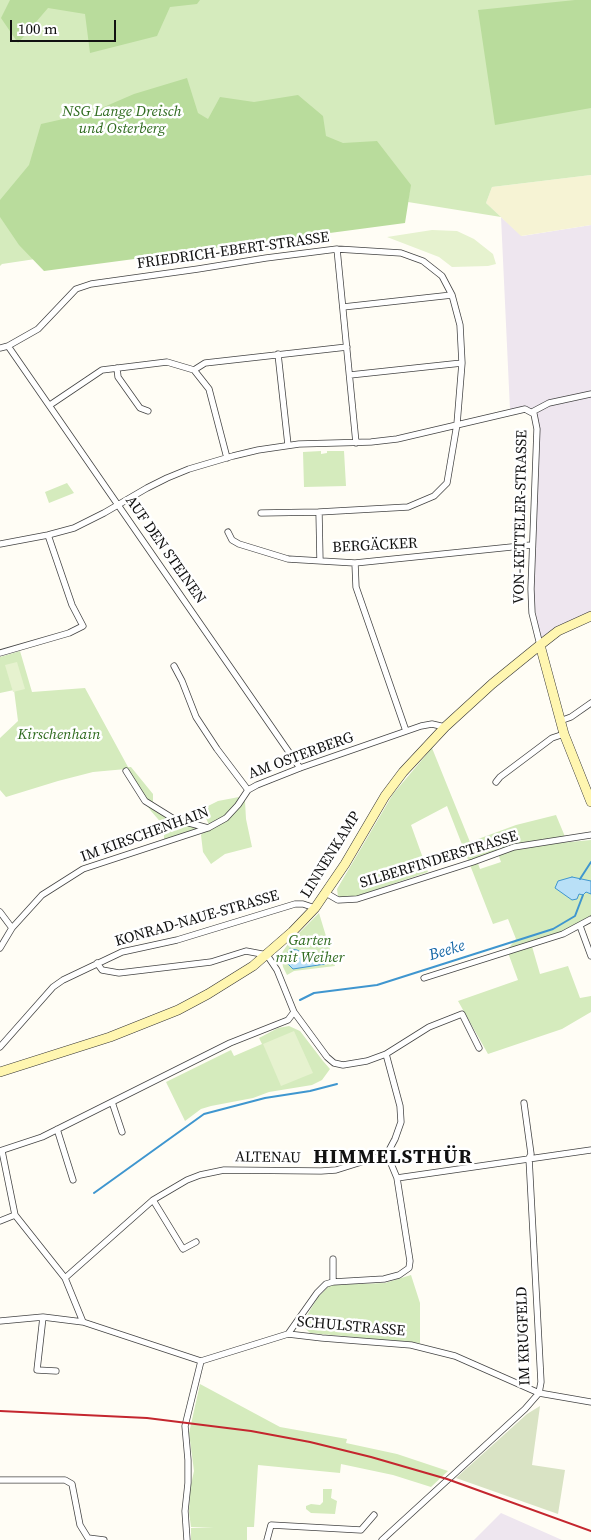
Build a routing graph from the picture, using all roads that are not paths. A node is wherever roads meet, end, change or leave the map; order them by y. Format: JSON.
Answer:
{"nodes":[{"id":1,"x":337,"y":249,"type":"junction"},
{"id":2,"x":452,"y":295,"type":"junction"},
{"id":3,"x":343,"y":307,"type":"junction"},
{"id":4,"x":8,"y":346,"type":"junction"},
{"id":5,"x":347,"y":347,"type":"junction"},
{"id":6,"x":0,"y":348,"type":"edge"},
{"id":7,"x":278,"y":354,"type":"junction"},
{"id":8,"x":462,"y":363,"type":"junction"},
{"id":9,"x":117,"y":368,"type":"junction"},
{"id":10,"x":194,"y":370,"type":"junction"},
{"id":11,"x":350,"y":375,"type":"junction"},
{"id":12,"x":591,"y":394,"type":"edge"},
{"id":13,"x":50,"y":405,"type":"junction"},
{"id":14,"x":148,"y":412,"type":"dead end"},
{"id":15,"x":532,"y":412,"type":"junction"},
{"id":16,"x":457,"y":424,"type":"junction"},
{"id":17,"x":356,"y":442,"type":"junction"},
{"id":18,"x":288,"y":446,"type":"junction"},
{"id":19,"x":226,"y":458,"type":"junction"},
{"id":20,"x":118,"y":505,"type":"junction"},
{"id":21,"x":319,"y":512,"type":"junction"},
{"id":22,"x":260,"y":513,"type":"dead end"},
{"id":23,"x":228,"y":532,"type":"dead end"},
{"id":24,"x":48,"y":535,"type":"junction"},
{"id":25,"x":0,"y":544,"type":"edge"},
{"id":26,"x":531,"y":545,"type":"junction"},
{"id":27,"x":320,"y":561,"type":"junction"},
{"id":28,"x":355,"y":563,"type":"junction"},
{"id":29,"x":591,"y":616,"type":"edge"},
{"id":30,"x":540,"y":645,"type":"junction"},
{"id":31,"x":0,"y":653,"type":"edge"},
{"id":32,"x":174,"y":666,"type":"dead end"},
{"id":33,"x":591,"y":703,"type":"edge"},
{"id":34,"x":560,"y":721,"type":"junction"},
{"id":35,"x":445,"y":727,"type":"junction"},
{"id":36,"x":406,"y":732,"type":"junction"},
{"id":37,"x":564,"y":734,"type":"junction"},
{"id":38,"x":300,"y":768,"type":"junction"},
{"id":39,"x":126,"y":771,"type":"dead end"},
{"id":40,"x":496,"y":782,"type":"dead end"},
{"id":41,"x":248,"y":790,"type":"junction"},
{"id":42,"x":591,"y":802,"type":"edge"},
{"id":43,"x":208,"y":828,"type":"junction"},
{"id":44,"x":591,"y":836,"type":"edge"},
{"id":45,"x":326,"y":893,"type":"junction"},
{"id":46,"x":315,"y":908,"type":"junction"},
{"id":47,"x":0,"y":912,"type":"edge"},
{"id":48,"x":591,"y":919,"type":"edge"},
{"id":49,"x":580,"y":926,"type":"junction"},
{"id":50,"x":12,"y":928,"type":"junction"},
{"id":51,"x":0,"y":948,"type":"edge"},
{"id":52,"x":267,"y":955,"type":"junction"},
{"id":53,"x":591,"y":956,"type":"edge"},
{"id":54,"x":97,"y":963,"type":"junction"},
{"id":55,"x":424,"y":978,"type":"dead end"},
{"id":56,"x":294,"y":1012,"type":"junction"},
{"id":57,"x":0,"y":1046,"type":"edge"},
{"id":58,"x":480,"y":1048,"type":"dead end"},
{"id":59,"x":386,"y":1054,"type":"junction"},
{"id":60,"x":0,"y":1072,"type":"edge"},
{"id":61,"x":112,"y":1102,"type":"junction"},
{"id":62,"x":524,"y":1103,"type":"dead end"},
{"id":63,"x":58,"y":1129,"type":"junction"},
{"id":64,"x":122,"y":1132,"type":"dead end"},
{"id":65,"x":591,"y":1150,"type":"edge"},
{"id":66,"x":1,"y":1151,"type":"edge"},
{"id":67,"x":387,"y":1154,"type":"junction"},
{"id":68,"x":529,"y":1158,"type":"junction"},
{"id":69,"x":397,"y":1178,"type":"junction"},
{"id":70,"x":73,"y":1180,"type":"dead end"},
{"id":71,"x":153,"y":1200,"type":"junction"},
{"id":72,"x":15,"y":1215,"type":"junction"},
{"id":73,"x":0,"y":1221,"type":"edge"},
{"id":74,"x":196,"y":1242,"type":"dead end"},
{"id":75,"x":333,"y":1259,"type":"dead end"},
{"id":76,"x":65,"y":1278,"type":"junction"},
{"id":77,"x":333,"y":1282,"type":"junction"},
{"id":78,"x":43,"y":1318,"type":"junction"},
{"id":79,"x":0,"y":1321,"type":"edge"},
{"id":80,"x":83,"y":1322,"type":"junction"},
{"id":81,"x":288,"y":1334,"type":"junction"},
{"id":82,"x":200,"y":1361,"type":"junction"},
{"id":83,"x":56,"y":1371,"type":"dead end"},
{"id":84,"x":538,"y":1393,"type":"junction"},
{"id":85,"x":591,"y":1402,"type":"edge"},
{"id":86,"x":0,"y":1480,"type":"edge"},
{"id":87,"x":374,"y":1515,"type":"dead end"},
{"id":88,"x":386,"y":1539,"type":"edge"},
{"id":89,"x":104,"y":1540,"type":"edge"},
{"id":90,"x":187,"y":1540,"type":"edge"},
{"id":91,"x":267,"y":1540,"type":"edge"}],
"edges":[{"from":1,"to":2,"type":"street","name":"FRIEDRICH-EBERT-STRASSE"},
{"from":1,"to":3,"type":"street"},
{"from":1,"to":4,"type":"street","name":"FRIEDRICH-EBERT-STRASSE"},
{"from":2,"to":3,"type":"street"},
{"from":2,"to":8,"type":"street","name":"FRIEDRICH-EBERT-STRASSE"},
{"from":3,"to":5,"type":"street"},
{"from":4,"to":6,"type":"street","name":"FRIEDRICH-EBERT-STRASSE"},
{"from":4,"to":13,"type":"street","name":"AUF DEN STEINEN"},
{"from":5,"to":7,"type":"street"},
{"from":5,"to":11,"type":"street"},
{"from":7,"to":10,"type":"street"},
{"from":7,"to":18,"type":"street"},
{"from":8,"to":11,"type":"street"},
{"from":8,"to":16,"type":"street","name":"FRIEDRICH-EBERT-STRASSE"},
{"from":9,"to":10,"type":"street"},
{"from":9,"to":13,"type":"street"},
{"from":9,"to":14,"type":"street"},
{"from":10,"to":19,"type":"street"},
{"from":11,"to":17,"type":"street"},
{"from":12,"to":15,"type":"street"},
{"from":13,"to":20,"type":"street","name":"AUF DEN STEINEN"},
{"from":15,"to":16,"type":"street","name":"VON-KETTELER-STRASSE"},
{"from":15,"to":26,"type":"street","name":"VON-KETTELER-STRASSE"},
{"from":16,"to":17,"type":"street","name":"VON-KETTELER-STRASSE"},
{"from":16,"to":21,"type":"street","name":"FRIEDRICH-EBERT-STRASSE"},
{"from":17,"to":18,"type":"street","name":"VON-KETTELER-STRASSE"},
{"from":18,"to":19,"type":"street","name":"VON-KETTELER-STRASSE"},
{"from":19,"to":20,"type":"street","name":"VON-KETTELER-STRASSE"},
{"from":20,"to":24,"type":"street","name":"VON-KETTELER-STRASSE"},
{"from":20,"to":38,"type":"street","name":"AUF DEN STEINEN"},
{"from":21,"to":22,"type":"street","name":"FRIEDRICH-EBERT-STRASSE"},
{"from":21,"to":27,"type":"street"},
{"from":23,"to":27,"type":"street","name":"BERGÄCKER"},
{"from":24,"to":25,"type":"street","name":"VON-KETTELER-STRASSE"},
{"from":24,"to":31,"type":"street"},
{"from":26,"to":28,"type":"street","name":"BERGÄCKER"},
{"from":26,"to":30,"type":"street","name":"VON-KETTELER-STRASSE"},
{"from":27,"to":28,"type":"street","name":"BERGÄCKER"},
{"from":28,"to":36,"type":"street"},
{"from":29,"to":30,"type":"main road","name":"LINNENKAMP"},
{"from":30,"to":34,"type":"main road","name":"VON-KETTELER-STRASSE"},
{"from":30,"to":35,"type":"main road","name":"LINNENKAMP"},
{"from":32,"to":41,"type":"street","name":"AM OSTERBERG"},
{"from":33,"to":34,"type":"street"},
{"from":34,"to":37,"type":"main road","name":"VON-KETTELER-STRASSE"},
{"from":35,"to":36,"type":"street","name":"AM OSTERBERG"},
{"from":35,"to":45,"type":"main road","name":"LINNENKAMP"},
{"from":36,"to":38,"type":"street","name":"AM OSTERBERG"},
{"from":37,"to":40,"type":"street"},
{"from":37,"to":42,"type":"main road","name":"VON-KETTELER-STRASSE"},
{"from":38,"to":41,"type":"street","name":"AM OSTERBERG"},
{"from":39,"to":43,"type":"street"},
{"from":41,"to":43,"type":"street","name":"IM KIRSCHENHAIN"},
{"from":43,"to":50,"type":"street","name":"IM KIRSCHENHAIN"},
{"from":44,"to":45,"type":"street","name":"SILBERFINDERSTRASSE"},
{"from":45,"to":46,"type":"main road","name":"LINNENKAMP"},
{"from":46,"to":52,"type":"main road","name":"LINNENKAMP"},
{"from":46,"to":54,"type":"street","name":"KONRAD-NAUE-STRASSE"},
{"from":47,"to":50,"type":"street"},
{"from":48,"to":49,"type":"street"},
{"from":49,"to":53,"type":"street"},
{"from":49,"to":55,"type":"street"},
{"from":50,"to":51,"type":"street","name":"IM KIRSCHENHAIN"},
{"from":52,"to":54,"type":"street"},
{"from":52,"to":56,"type":"street"},
{"from":52,"to":60,"type":"main road","name":"LINNENKAMP"},
{"from":54,"to":57,"type":"street","name":"KONRAD-NAUE-STRASSE"},
{"from":56,"to":59,"type":"street"},
{"from":56,"to":61,"type":"street"},
{"from":58,"to":59,"type":"street"},
{"from":59,"to":67,"type":"street"},
{"from":61,"to":63,"type":"street"},
{"from":61,"to":64,"type":"street"},
{"from":62,"to":68,"type":"street","name":"IM KRUGFELD"},
{"from":63,"to":66,"type":"street"},
{"from":63,"to":70,"type":"street"},
{"from":65,"to":68,"type":"street"},
{"from":66,"to":72,"type":"street"},
{"from":67,"to":69,"type":"street"},
{"from":67,"to":71,"type":"street","name":"ALTENAU"},
{"from":68,"to":69,"type":"street"},
{"from":68,"to":84,"type":"street","name":"IM KRUGFELD"},
{"from":69,"to":77,"type":"street"},
{"from":71,"to":74,"type":"street"},
{"from":71,"to":76,"type":"street","name":"ALTENAU"},
{"from":72,"to":73,"type":"street"},
{"from":72,"to":76,"type":"street"},
{"from":75,"to":77,"type":"street"},
{"from":76,"to":80,"type":"street"},
{"from":77,"to":81,"type":"street"},
{"from":78,"to":79,"type":"street"},
{"from":78,"to":80,"type":"street"},
{"from":78,"to":83,"type":"street"},
{"from":80,"to":82,"type":"street"},
{"from":81,"to":82,"type":"street","name":"SCHULSTRASSE"},
{"from":81,"to":84,"type":"street","name":"SCHULSTRASSE"},
{"from":82,"to":90,"type":"street"},
{"from":84,"to":85,"type":"street","name":"SCHULSTRASSE"},
{"from":84,"to":88,"type":"street","name":"IM KRUGFELD"},
{"from":86,"to":89,"type":"street"},
{"from":87,"to":91,"type":"street"}]}
